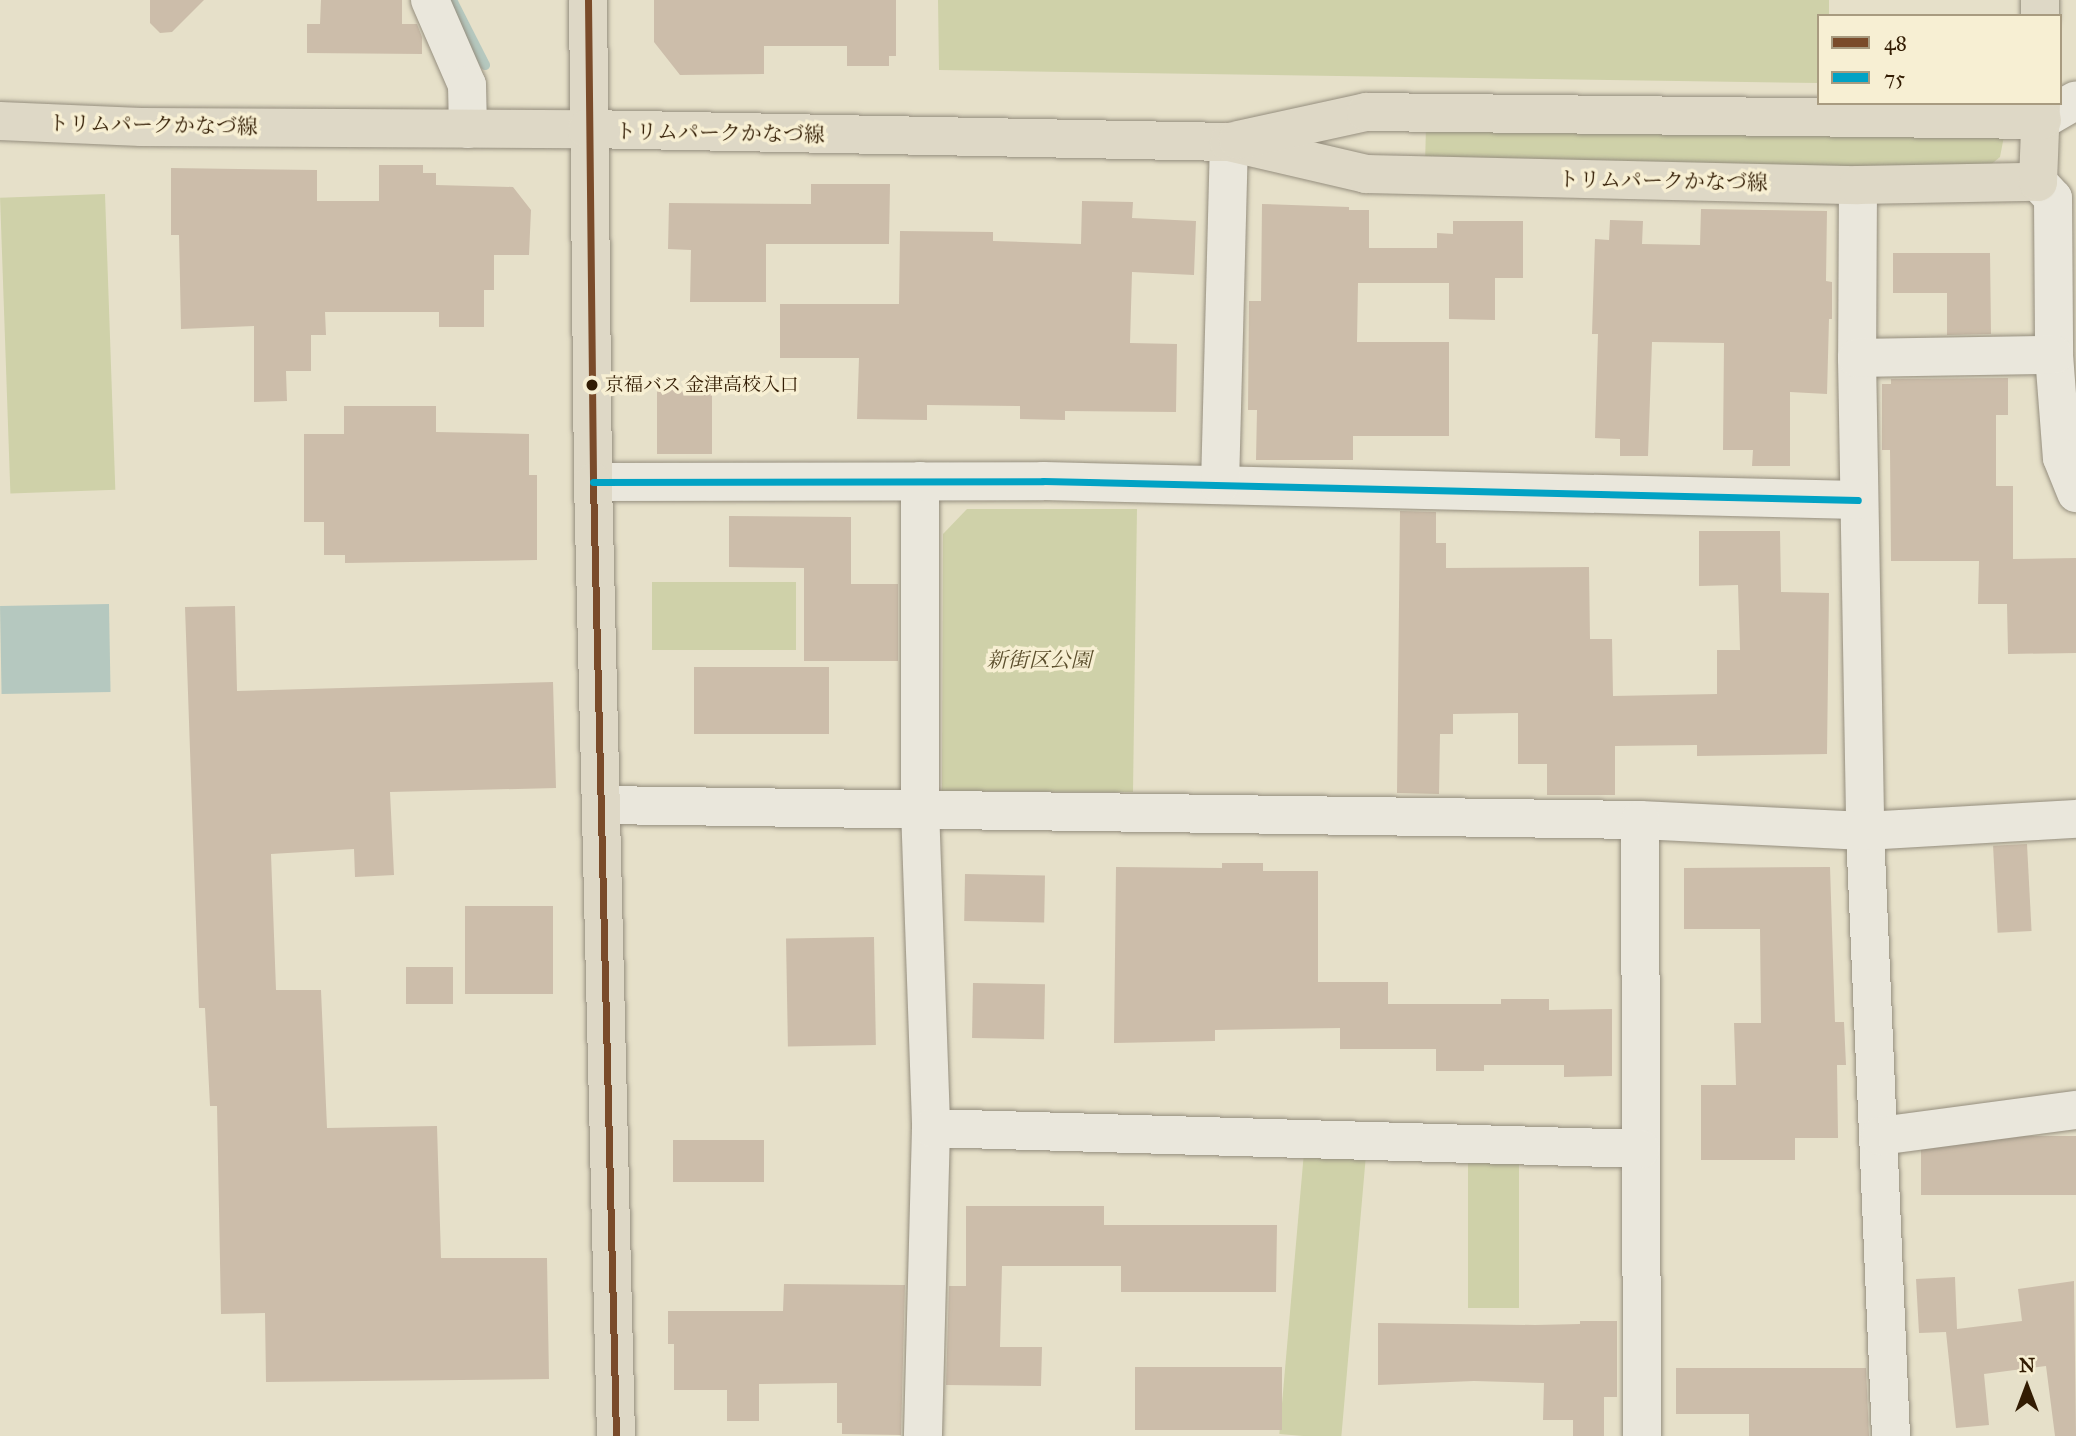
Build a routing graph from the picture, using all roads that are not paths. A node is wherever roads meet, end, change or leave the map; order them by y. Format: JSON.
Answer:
{"nodes":[{"id":1,"x":430,"y":0,"type":"edge"},
{"id":2,"x":587,"y":0,"type":"edge"},
{"id":3,"x":2062,"y":105,"type":"edge"},
{"id":4,"x":2042,"y":112,"type":"edge"},
{"id":5,"x":0,"y":121,"type":"edge"},
{"id":6,"x":468,"y":129,"type":"junction"},
{"id":7,"x":587,"y":129,"type":"junction"},
{"id":8,"x":1229,"y":142,"type":"junction"},
{"id":9,"x":2038,"y":182,"type":"junction"},
{"id":10,"x":1858,"y":185,"type":"junction"},
{"id":11,"x":2054,"y":355,"type":"junction"},
{"id":12,"x":1857,"y":358,"type":"junction"},
{"id":13,"x":920,"y":481,"type":"junction"},
{"id":14,"x":593,"y":482,"type":"junction"},
{"id":15,"x":1220,"y":485,"type":"junction"},
{"id":16,"x":2076,"y":493,"type":"edge"},
{"id":17,"x":1858,"y":500,"type":"junction"},
{"id":18,"x":602,"y":805,"type":"junction"},
{"id":19,"x":920,"y":808,"type":"junction"},
{"id":20,"x":2076,"y":819,"type":"edge"},
{"id":21,"x":1640,"y":820,"type":"junction"},
{"id":22,"x":1865,"y":831,"type":"junction"},
{"id":23,"x":2076,"y":1110,"type":"edge"},
{"id":24,"x":931,"y":1128,"type":"junction"},
{"id":25,"x":1880,"y":1136,"type":"junction"},
{"id":26,"x":1640,"y":1149,"type":"junction"},
{"id":27,"x":616,"y":1436,"type":"edge"},
{"id":28,"x":923,"y":1436,"type":"edge"},
{"id":29,"x":1642,"y":1436,"type":"edge"},
{"id":30,"x":1891,"y":1436,"type":"edge"}],
"edges":[{"from":1,"to":6,"type":"street"},
{"from":2,"to":7,"type":"main road"},
{"from":3,"to":4,"type":"street"},
{"from":4,"to":8,"type":"main road","name":"トリムパークかなづ線"},
{"from":4,"to":9,"type":"main road"},
{"from":5,"to":6,"type":"main road","name":"トリムパークかなづ線"},
{"from":6,"to":7,"type":"main road","name":"トリムパークかなづ線"},
{"from":7,"to":8,"type":"main road","name":"トリムパークかなづ線"},
{"from":7,"to":14,"type":"main road"},
{"from":8,"to":10,"type":"main road","name":"トリムパークかなづ線"},
{"from":8,"to":15,"type":"street"},
{"from":9,"to":10,"type":"main road","name":"トリムパークかなづ線"},
{"from":9,"to":11,"type":"street"},
{"from":10,"to":12,"type":"street"},
{"from":11,"to":12,"type":"street"},
{"from":11,"to":16,"type":"street"},
{"from":12,"to":17,"type":"street"},
{"from":13,"to":14,"type":"street"},
{"from":13,"to":15,"type":"street"},
{"from":13,"to":19,"type":"street"},
{"from":14,"to":18,"type":"main road"},
{"from":15,"to":17,"type":"street"},
{"from":17,"to":22,"type":"street"},
{"from":18,"to":19,"type":"street"},
{"from":18,"to":27,"type":"main road"},
{"from":19,"to":21,"type":"street"},
{"from":19,"to":24,"type":"street"},
{"from":20,"to":22,"type":"street"},
{"from":21,"to":22,"type":"street"},
{"from":21,"to":26,"type":"street"},
{"from":22,"to":25,"type":"street"},
{"from":23,"to":25,"type":"street"},
{"from":24,"to":26,"type":"street"},
{"from":24,"to":28,"type":"street"},
{"from":25,"to":30,"type":"street"},
{"from":26,"to":29,"type":"street"}]}
